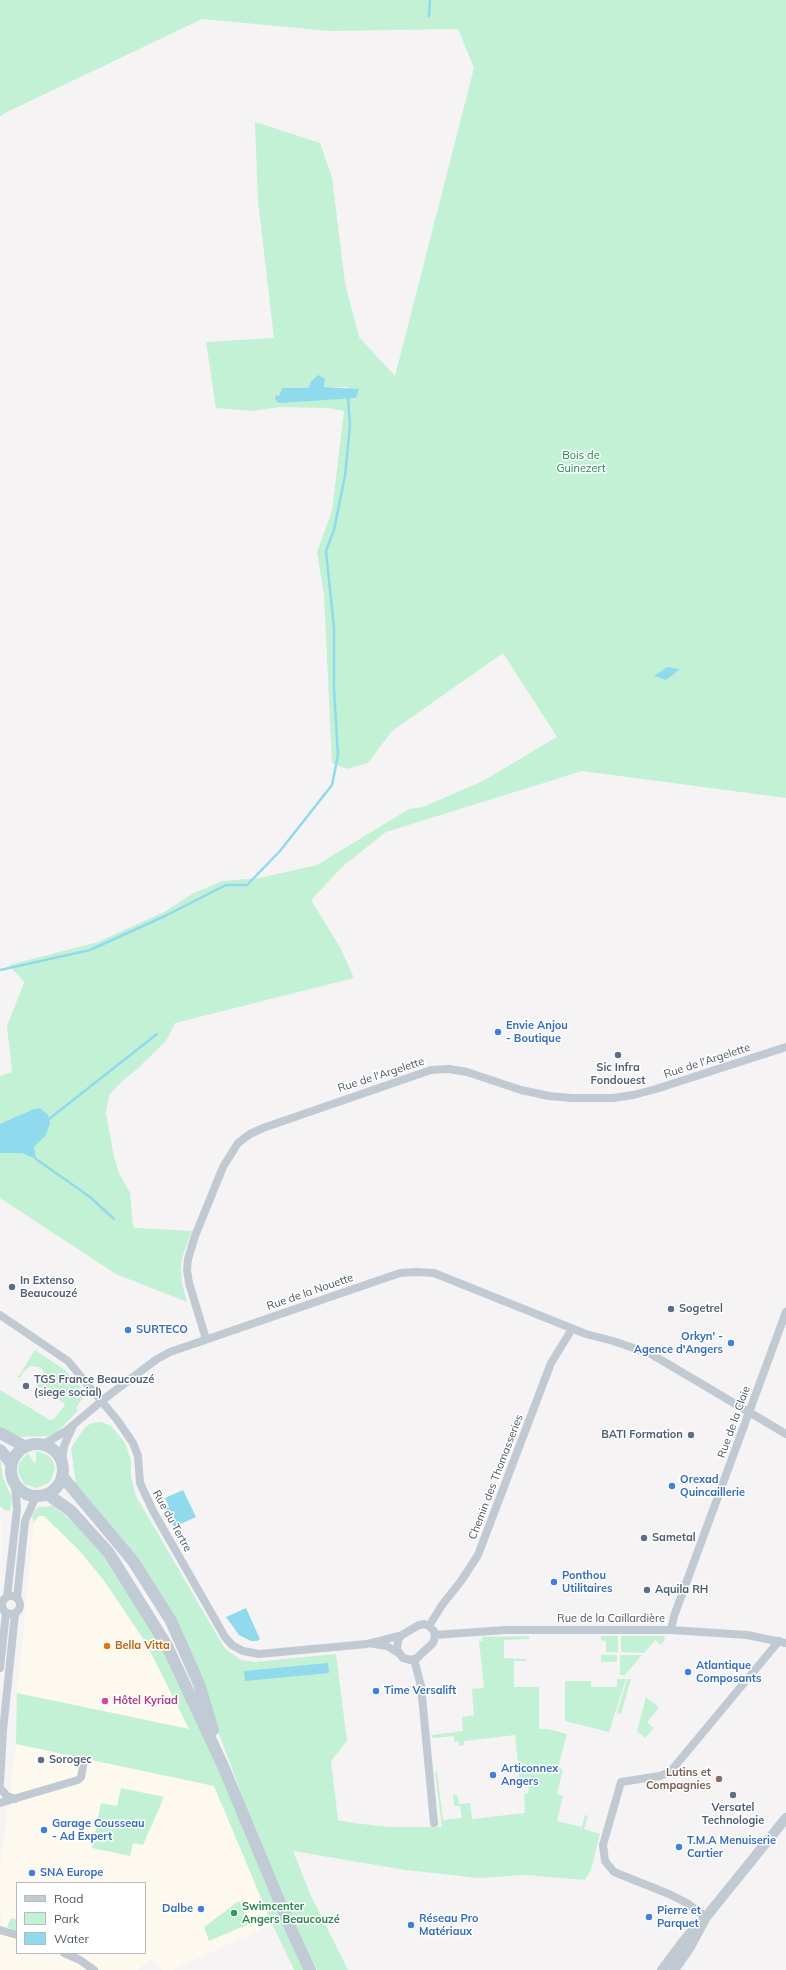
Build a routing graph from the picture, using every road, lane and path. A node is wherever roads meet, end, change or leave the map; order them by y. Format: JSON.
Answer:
{"nodes":[{"id":1,"x":786,"y":1048,"type":"edge"},
{"id":2,"x":786,"y":1312,"type":"edge"},
{"id":3,"x":0,"y":1315,"type":"edge"},
{"id":4,"x":572,"y":1329,"type":"junction"},
{"id":5,"x":206,"y":1339,"type":"junction"},
{"id":6,"x":101,"y":1401,"type":"junction"},
{"id":7,"x":750,"y":1413,"type":"junction"},
{"id":8,"x":74,"y":1426,"type":"junction"},
{"id":9,"x":0,"y":1433,"type":"edge"},
{"id":10,"x":786,"y":1434,"type":"edge"},
{"id":11,"x":44,"y":1444,"type":"junction"},
{"id":12,"x":24,"y":1446,"type":"junction"},
{"id":13,"x":0,"y":1450,"type":"edge"},
{"id":14,"x":62,"y":1460,"type":"junction"},
{"id":15,"x":11,"y":1463,"type":"junction"},
{"id":16,"x":62,"y":1476,"type":"junction"},
{"id":17,"x":15,"y":1485,"type":"junction"},
{"id":18,"x":41,"y":1495,"type":"junction"},
{"id":19,"x":17,"y":1598,"type":"junction"},
{"id":20,"x":3,"y":1602,"type":"edge"},
{"id":21,"x":6,"y":1613,"type":"junction"},
{"id":22,"x":15,"y":1614,"type":"junction"},
{"id":23,"x":430,"y":1626,"type":"junction"},
{"id":24,"x":671,"y":1630,"type":"junction"},
{"id":25,"x":435,"y":1634,"type":"junction"},
{"id":26,"x":402,"y":1635,"type":"junction"},
{"id":27,"x":783,"y":1642,"type":"edge"},
{"id":28,"x":368,"y":1644,"type":"junction"},
{"id":29,"x":398,"y":1653,"type":"junction"},
{"id":30,"x":414,"y":1659,"type":"junction"},
{"id":31,"x":0,"y":1668,"type":"edge"},
{"id":32,"x":84,"y":1761,"type":"dead end"},
{"id":33,"x":223,"y":1766,"type":"junction"},
{"id":34,"x":0,"y":1783,"type":"edge"},
{"id":35,"x":0,"y":1788,"type":"edge"},
{"id":36,"x":16,"y":1799,"type":"junction"},
{"id":37,"x":0,"y":1803,"type":"edge"},
{"id":38,"x":786,"y":1818,"type":"edge"},
{"id":39,"x":434,"y":1823,"type":"dead end"},
{"id":40,"x":705,"y":1919,"type":"junction"},
{"id":41,"x":0,"y":1930,"type":"edge"},
{"id":42,"x":16,"y":1935,"type":"edge"},
{"id":43,"x":66,"y":1954,"type":"edge"},
{"id":44,"x":94,"y":1970,"type":"edge"},
{"id":45,"x":310,"y":1970,"type":"edge"},
{"id":46,"x":663,"y":1970,"type":"edge"},
{"id":47,"x":674,"y":1970,"type":"edge"}],
"edges":[{"from":1,"to":5,"type":"street","name":"Rue de l'Argelette"},
{"from":2,"to":7,"type":"street","name":"Rue de la Claie"},
{"from":3,"to":6,"type":"street","name":"Rue du Tertre"},
{"from":4,"to":5,"type":"street","name":"Rue de la Nouette"},
{"from":4,"to":7,"type":"street","name":"Rue de la Nouette"},
{"from":4,"to":23,"type":"street","name":"Chemin des Thomasseries"},
{"from":5,"to":6,"type":"street","name":"Rue de la Nouette"},
{"from":6,"to":8,"type":"street","name":"Rue de la Nouette"},
{"from":6,"to":28,"type":"street","name":"Rue du Tertre"},
{"from":7,"to":10,"type":"street","name":"Rue de la Nouette"},
{"from":7,"to":24,"type":"street","name":"Rue de la Claie"},
{"from":8,"to":11,"type":"street","name":"Rue de la Nouette"},
{"from":8,"to":14,"type":"street","name":"Rue de la Nouette"},
{"from":9,"to":12,"type":"main road"},
{"from":11,"to":12,"type":"main road"},
{"from":11,"to":14,"type":"main road"},
{"from":12,"to":15,"type":"main road"},
{"from":13,"to":15,"type":"main road"},
{"from":14,"to":16,"type":"main road"},
{"from":15,"to":17,"type":"main road"},
{"from":16,"to":18,"type":"main road"},
{"from":16,"to":33,"type":"main road"},
{"from":17,"to":18,"type":"main road"},
{"from":17,"to":20,"type":"street"},
{"from":18,"to":19,"type":"street"},
{"from":18,"to":33,"type":"main road"},
{"from":19,"to":20,"type":"street"},
{"from":19,"to":22,"type":"street"},
{"from":20,"to":21,"type":"street"},
{"from":21,"to":22,"type":"street"},
{"from":21,"to":31,"type":"street"},
{"from":22,"to":34,"type":"street"},
{"from":23,"to":25,"type":"street"},
{"from":23,"to":26,"type":"street"},
{"from":24,"to":25,"type":"street","name":"Rue de la Caillardière"},
{"from":24,"to":27,"type":"street","name":"Rue de la Caillardière"},
{"from":25,"to":30,"type":"street"},
{"from":26,"to":28,"type":"street","name":"Rue du Tertre"},
{"from":26,"to":29,"type":"street"},
{"from":27,"to":40,"type":"street"},
{"from":28,"to":29,"type":"street","name":"Rue du Tertre"},
{"from":29,"to":30,"type":"street"},
{"from":30,"to":39,"type":"street"},
{"from":32,"to":36,"type":"street"},
{"from":33,"to":45,"type":"main road"},
{"from":35,"to":36,"type":"street"},
{"from":36,"to":37,"type":"street"},
{"from":38,"to":40,"type":"street"},
{"from":40,"to":46,"type":"street"},
{"from":40,"to":47,"type":"street"},
{"from":41,"to":42,"type":"street"},
{"from":43,"to":44,"type":"street"}]}
